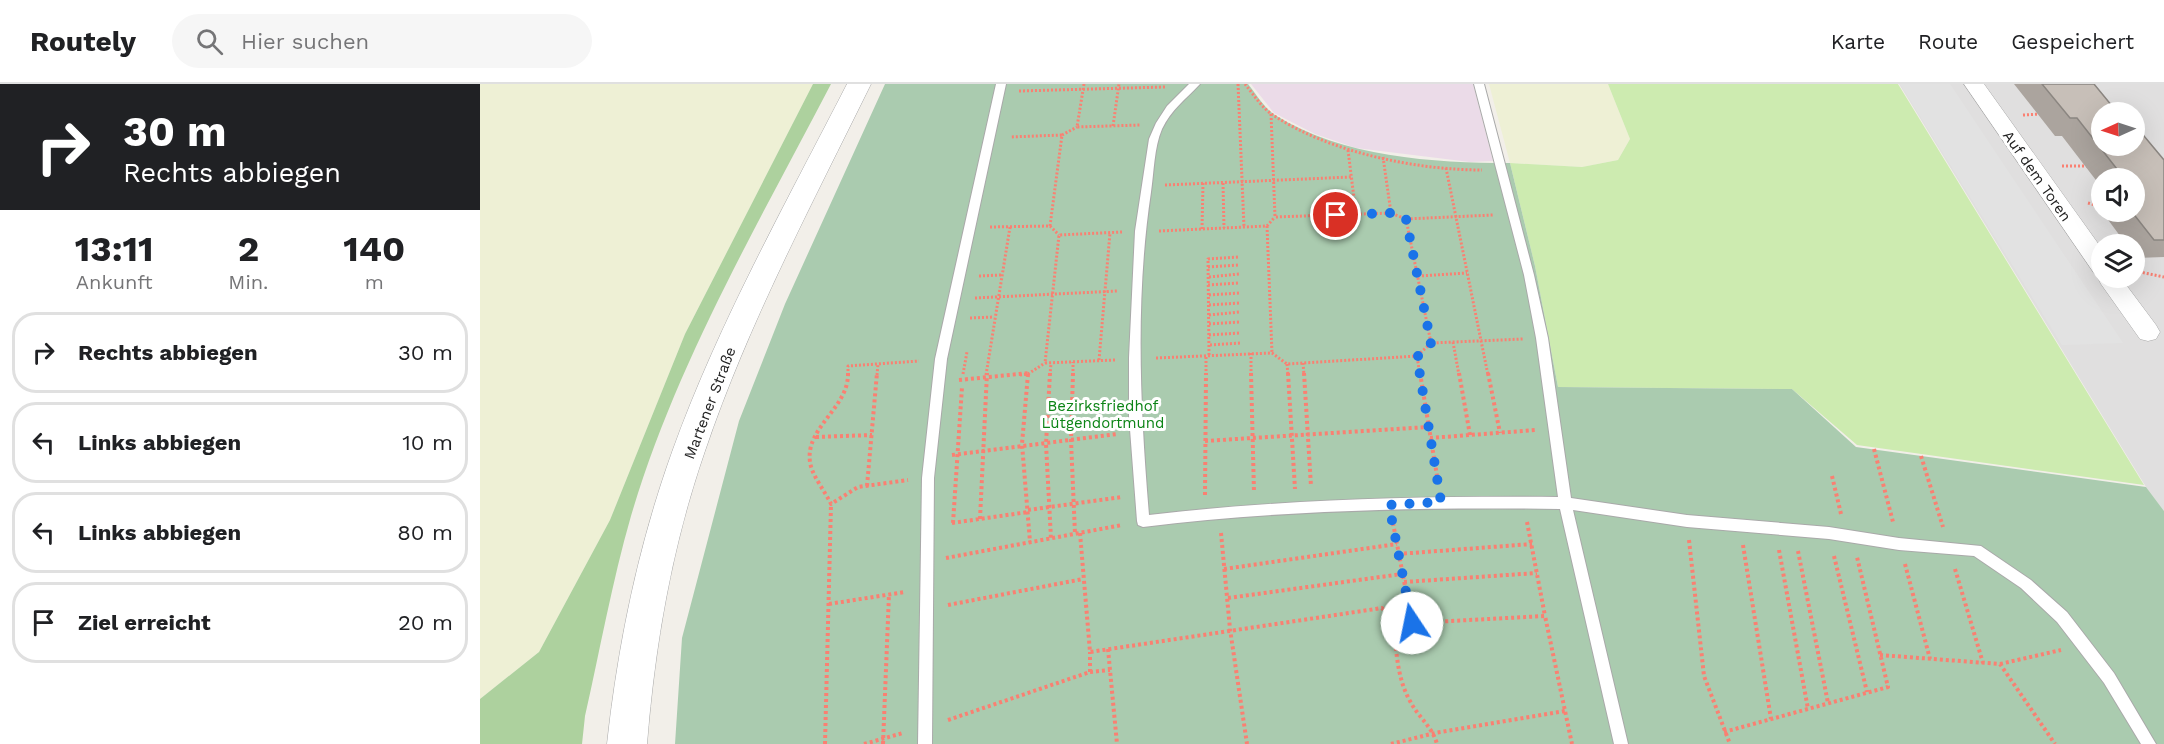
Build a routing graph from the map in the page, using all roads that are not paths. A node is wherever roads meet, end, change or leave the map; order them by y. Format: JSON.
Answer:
{"nodes":[{"id":1,"x":859,"y":84,"type":"edge"},
{"id":2,"x":1479,"y":84,"type":"edge"},
{"id":3,"x":1974,"y":84,"type":"edge"},
{"id":4,"x":1194,"y":85,"type":"edge"},
{"id":5,"x":1000,"y":88,"type":"edge"},
{"id":6,"x":2091,"y":251,"type":"edge"},
{"id":7,"x":2116,"y":288,"type":"edge"},
{"id":8,"x":2148,"y":332,"type":"dead end"},
{"id":9,"x":1565,"y":503,"type":"junction"},
{"id":10,"x":627,"y":744,"type":"edge"},
{"id":11,"x":925,"y":744,"type":"edge"},
{"id":12,"x":1621,"y":744,"type":"edge"},
{"id":13,"x":2149,"y":744,"type":"edge"}],
"edges":[{"from":1,"to":10,"type":"street","name":"Martener Straße"},
{"from":2,"to":9,"type":"lane"},
{"from":3,"to":6,"type":"street","name":"Auf dem Toren"},
{"from":4,"to":9,"type":"lane"},
{"from":5,"to":11,"type":"lane"},
{"from":7,"to":8,"type":"street"},
{"from":9,"to":12,"type":"lane"},
{"from":9,"to":13,"type":"lane"}]}
